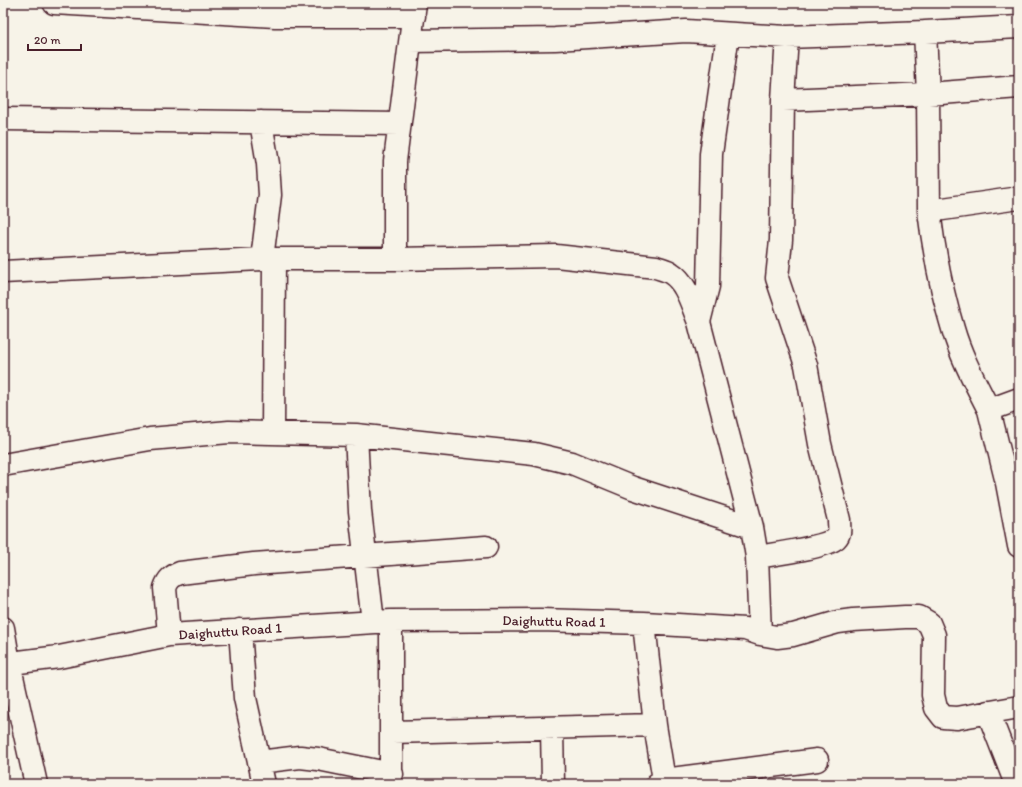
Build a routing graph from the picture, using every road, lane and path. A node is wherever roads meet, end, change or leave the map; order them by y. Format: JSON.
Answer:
{"nodes":[{"id":1,"x":54,"y":3,"type":"edge"},
{"id":2,"x":415,"y":10,"type":"edge"},
{"id":3,"x":1019,"y":27,"type":"edge"},
{"id":4,"x":925,"y":32,"type":"junction"},
{"id":5,"x":728,"y":34,"type":"junction"},
{"id":6,"x":787,"y":37,"type":"junction"},
{"id":7,"x":411,"y":41,"type":"junction"},
{"id":8,"x":1019,"y":87,"type":"edge"},
{"id":9,"x":928,"y":94,"type":"junction"},
{"id":10,"x":783,"y":100,"type":"junction"},
{"id":11,"x":3,"y":119,"type":"edge"},
{"id":12,"x":261,"y":122,"type":"junction"},
{"id":13,"x":399,"y":124,"type":"junction"},
{"id":14,"x":1019,"y":198,"type":"edge"},
{"id":15,"x":929,"y":211,"type":"junction"},
{"id":16,"x":268,"y":259,"type":"junction"},
{"id":17,"x":395,"y":259,"type":"junction"},
{"id":18,"x":3,"y":272,"type":"edge"},
{"id":19,"x":699,"y":322,"type":"junction"},
{"id":20,"x":1019,"y":399,"type":"edge"},
{"id":21,"x":989,"y":410,"type":"junction"},
{"id":22,"x":273,"y":433,"type":"junction"},
{"id":23,"x":356,"y":435,"type":"junction"},
{"id":24,"x":3,"y":465,"type":"edge"},
{"id":25,"x":1013,"y":482,"type":"edge"},
{"id":26,"x":752,"y":527,"type":"junction"},
{"id":27,"x":1019,"y":546,"type":"edge"},
{"id":28,"x":486,"y":547,"type":"dead end"},
{"id":29,"x":365,"y":556,"type":"junction"},
{"id":30,"x":757,"y":557,"type":"junction"},
{"id":31,"x":382,"y":621,"type":"junction"},
{"id":32,"x":644,"y":623,"type":"junction"},
{"id":33,"x":3,"y":628,"type":"edge"},
{"id":34,"x":240,"y":630,"type":"junction"},
{"id":35,"x":760,"y":634,"type":"junction"},
{"id":36,"x":169,"y":635,"type":"junction"},
{"id":37,"x":6,"y":664,"type":"edge"},
{"id":38,"x":1019,"y":707,"type":"edge"},
{"id":39,"x":988,"y":712,"type":"junction"},
{"id":40,"x":655,"y":725,"type":"junction"},
{"id":41,"x":552,"y":728,"type":"junction"},
{"id":42,"x":392,"y":732,"type":"junction"},
{"id":43,"x":817,"y":760,"type":"dead end"},
{"id":44,"x":259,"y":762,"type":"junction"},
{"id":45,"x":392,"y":779,"type":"edge"},
{"id":46,"x":660,"y":782,"type":"edge"},
{"id":47,"x":36,"y":784,"type":"edge"},
{"id":48,"x":264,"y":784,"type":"edge"},
{"id":49,"x":553,"y":784,"type":"edge"},
{"id":50,"x":1016,"y":784,"type":"edge"}],
"edges":[{"from":1,"to":2,"type":"street"},
{"from":2,"to":7,"type":"street"},
{"from":3,"to":4,"type":"street"},
{"from":4,"to":6,"type":"street"},
{"from":4,"to":9,"type":"street"},
{"from":5,"to":6,"type":"street"},
{"from":5,"to":7,"type":"street"},
{"from":5,"to":19,"type":"street"},
{"from":6,"to":10,"type":"street"},
{"from":7,"to":13,"type":"street"},
{"from":8,"to":9,"type":"street"},
{"from":9,"to":10,"type":"street"},
{"from":9,"to":15,"type":"street"},
{"from":10,"to":30,"type":"street"},
{"from":11,"to":12,"type":"street"},
{"from":12,"to":13,"type":"street"},
{"from":12,"to":16,"type":"street"},
{"from":13,"to":17,"type":"street"},
{"from":14,"to":15,"type":"street"},
{"from":15,"to":21,"type":"street"},
{"from":16,"to":17,"type":"street"},
{"from":16,"to":18,"type":"street"},
{"from":16,"to":22,"type":"street"},
{"from":17,"to":19,"type":"street"},
{"from":19,"to":26,"type":"street"},
{"from":20,"to":21,"type":"street"},
{"from":21,"to":25,"type":"street"},
{"from":22,"to":23,"type":"street"},
{"from":22,"to":24,"type":"street"},
{"from":23,"to":26,"type":"street"},
{"from":23,"to":29,"type":"street"},
{"from":25,"to":27,"type":"street"},
{"from":26,"to":30,"type":"street"},
{"from":28,"to":29,"type":"street"},
{"from":29,"to":31,"type":"street"},
{"from":29,"to":36,"type":"street"},
{"from":30,"to":35,"type":"street"},
{"from":31,"to":32,"type":"street","name":"Daighuttu Road 1"},
{"from":31,"to":34,"type":"street","name":"Daighuttu Road 1"},
{"from":31,"to":42,"type":"street"},
{"from":32,"to":35,"type":"street","name":"Daighuttu Road 1"},
{"from":32,"to":40,"type":"street"},
{"from":33,"to":37,"type":"street"},
{"from":34,"to":36,"type":"street","name":"Daighuttu Road 1"},
{"from":34,"to":44,"type":"street"},
{"from":35,"to":39,"type":"street","name":"Daighuttu Road 1"},
{"from":36,"to":37,"type":"street","name":"Daighuttu Road 1"},
{"from":37,"to":47,"type":"street"},
{"from":38,"to":39,"type":"street","name":"Daighuttu Road 1"},
{"from":39,"to":50,"type":"street"},
{"from":40,"to":41,"type":"street"},
{"from":40,"to":46,"type":"street"},
{"from":41,"to":42,"type":"street"},
{"from":41,"to":49,"type":"street"},
{"from":42,"to":45,"type":"street"},
{"from":43,"to":46,"type":"street"},
{"from":44,"to":45,"type":"street"},
{"from":44,"to":48,"type":"street"}]}
